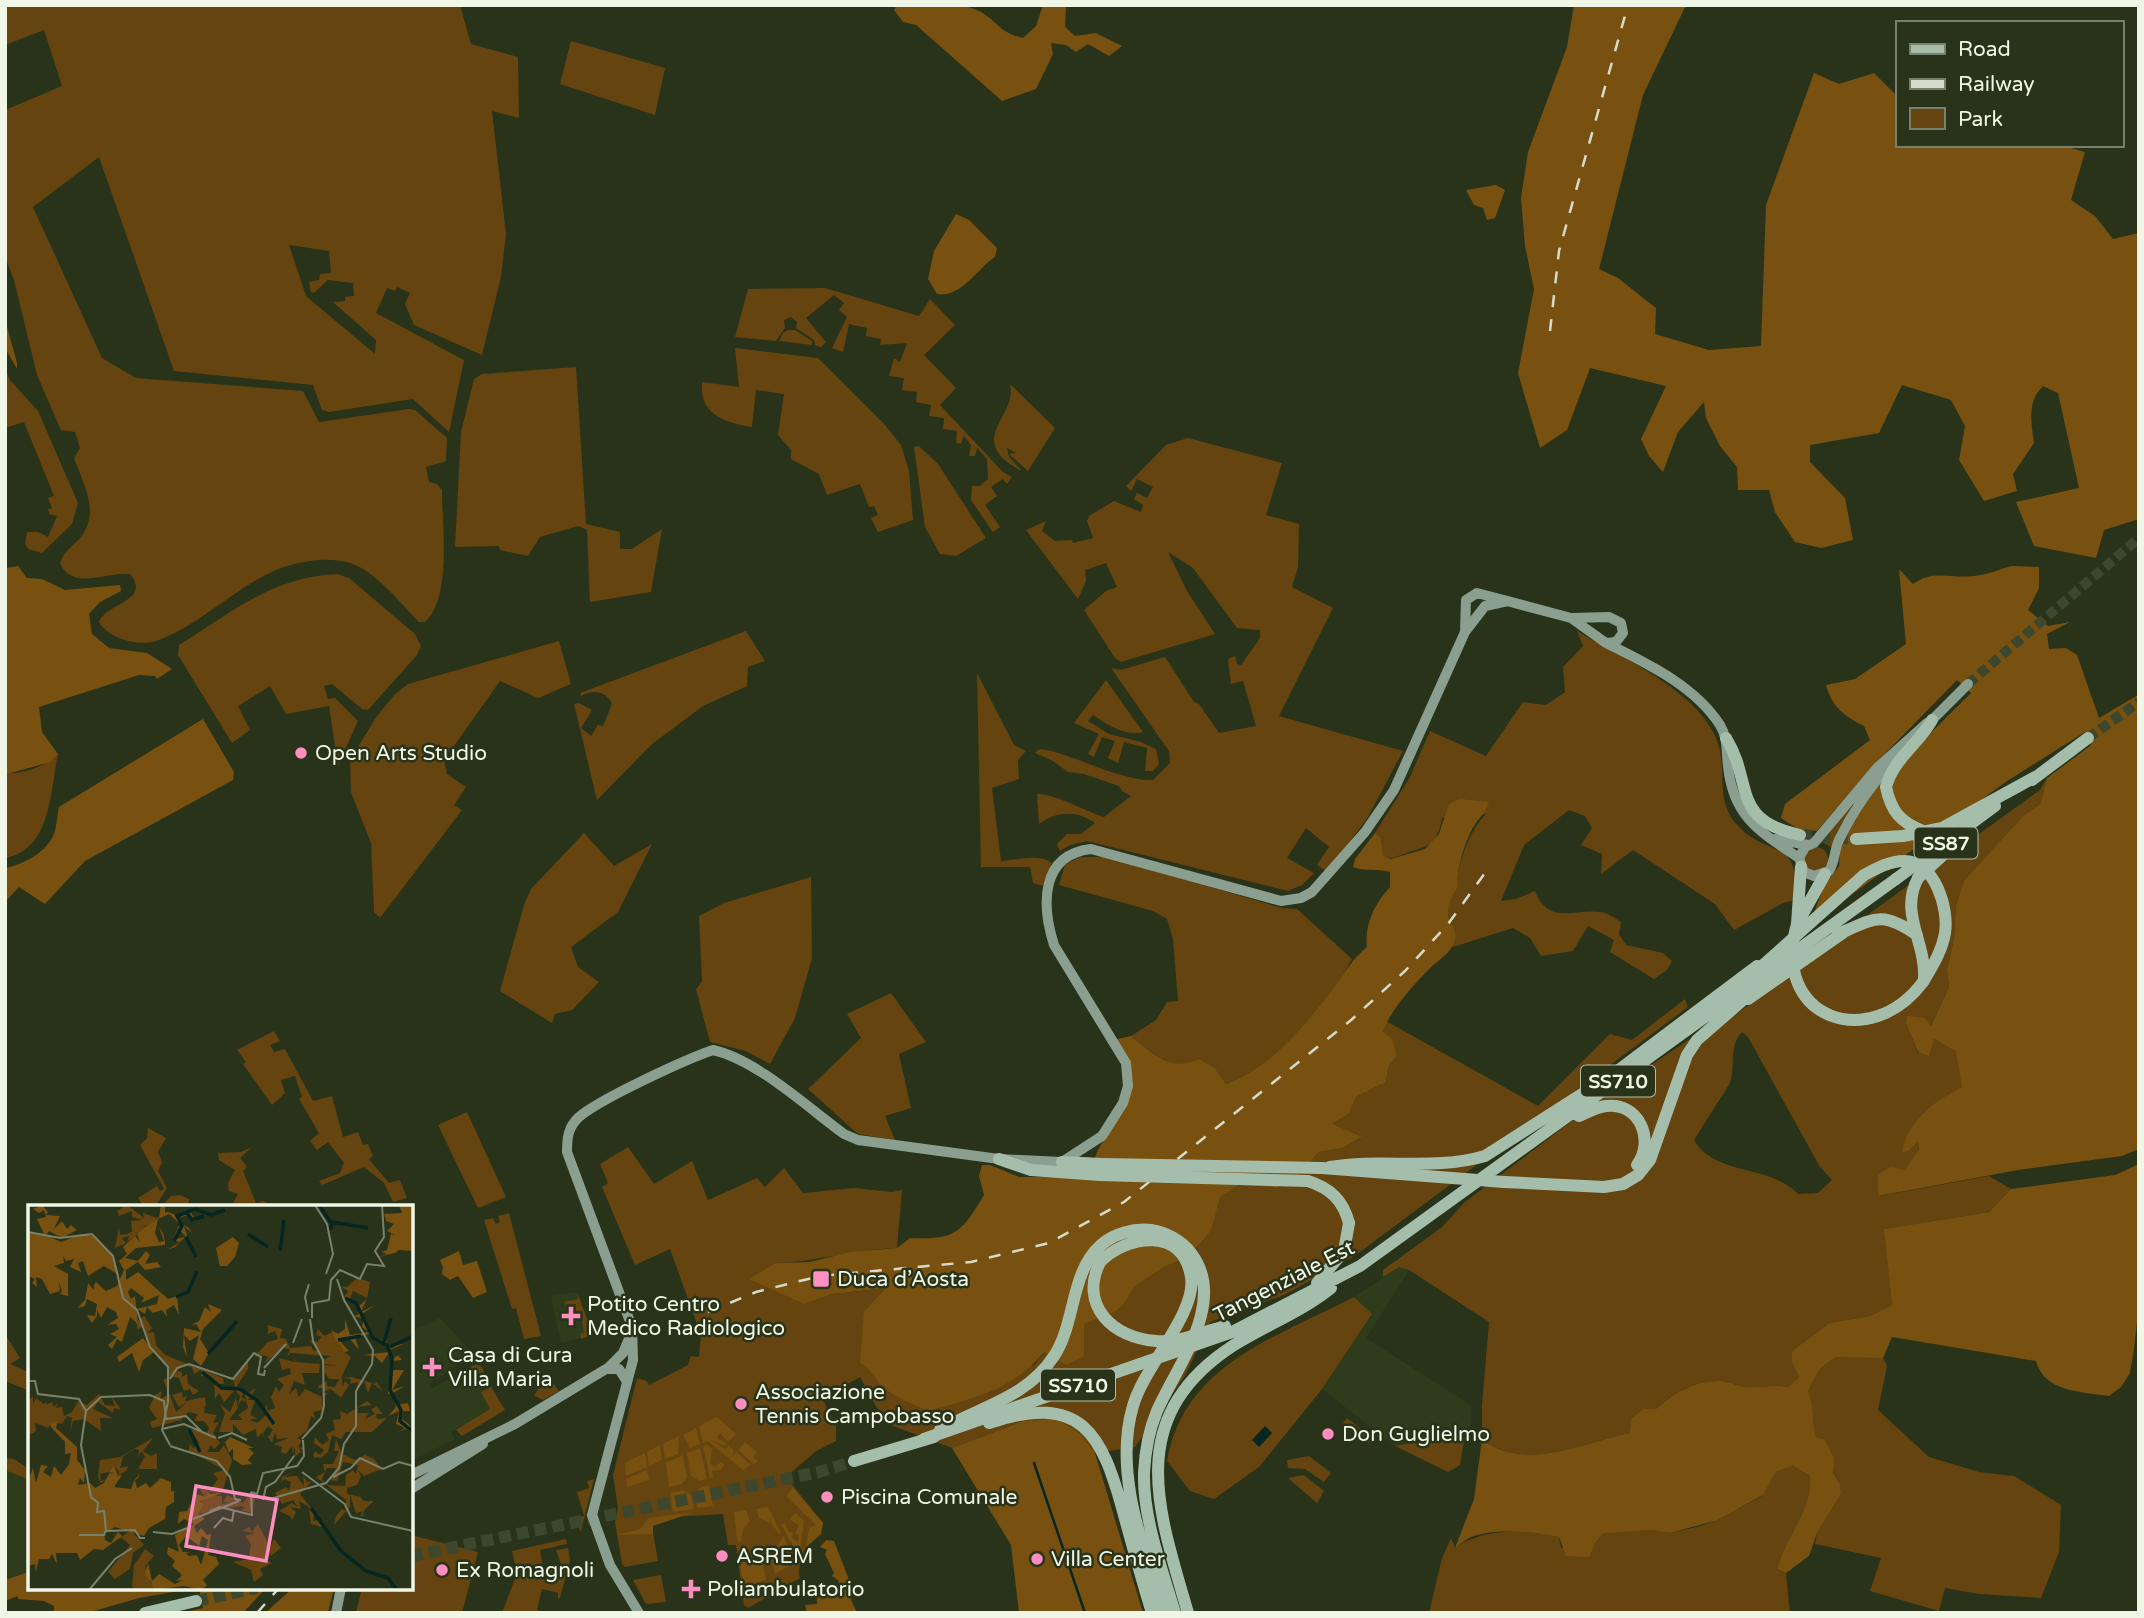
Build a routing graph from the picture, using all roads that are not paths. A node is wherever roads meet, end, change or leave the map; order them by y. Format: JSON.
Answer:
{"nodes":[{"id":1,"x":1483,"y":604,"type":"junction"},
{"id":2,"x":1467,"y":608,"type":"junction"},
{"id":3,"x":1571,"y":618,"type":"junction"},
{"id":4,"x":1604,"y":618,"type":"junction"},
{"id":5,"x":1465,"y":632,"type":"junction"},
{"id":6,"x":1622,"y":636,"type":"junction"},
{"id":7,"x":1603,"y":641,"type":"junction"},
{"id":8,"x":1639,"y":659,"type":"junction"},
{"id":9,"x":1968,"y":684,"type":"tunnel mouth"},
{"id":10,"x":1932,"y":720,"type":"junction"},
{"id":11,"x":1726,"y":738,"type":"junction"},
{"id":12,"x":2088,"y":738,"type":"tunnel mouth"},
{"id":13,"x":2037,"y":776,"type":"junction"},
{"id":14,"x":1995,"y":806,"type":"junction"},
{"id":15,"x":1924,"y":831,"type":"junction"},
{"id":16,"x":1768,"y":837,"type":"junction"},
{"id":17,"x":1856,"y":839,"type":"tunnel mouth"},
{"id":18,"x":1807,"y":841,"type":"junction"},
{"id":19,"x":1832,"y":854,"type":"junction"},
{"id":20,"x":1800,"y":863,"type":"junction"},
{"id":21,"x":1825,"y":874,"type":"junction"},
{"id":22,"x":1844,"y":932,"type":"junction"},
{"id":23,"x":1917,"y":935,"type":"junction"},
{"id":24,"x":1798,"y":937,"type":"junction"},
{"id":25,"x":1771,"y":970,"type":"junction"},
{"id":26,"x":1923,"y":982,"type":"junction"},
{"id":27,"x":1739,"y":1006,"type":"junction"},
{"id":28,"x":1720,"y":1008,"type":"junction"},
{"id":29,"x":1679,"y":1036,"type":"junction"},
{"id":30,"x":1612,"y":1075,"type":"junction"},
{"id":31,"x":1556,"y":1126,"type":"junction"},
{"id":32,"x":999,"y":1159,"type":"junction"},
{"id":33,"x":1062,"y":1162,"type":"junction"},
{"id":34,"x":1322,"y":1168,"type":"junction"},
{"id":35,"x":1101,"y":1169,"type":"junction"},
{"id":36,"x":1504,"y":1182,"type":"junction"},
{"id":37,"x":1360,"y":1266,"type":"junction"},
{"id":38,"x":1277,"y":1310,"type":"junction"},
{"id":39,"x":632,"y":1328,"type":"junction"},
{"id":40,"x":1232,"y":1333,"type":"junction"},
{"id":41,"x":606,"y":1370,"type":"junction"},
{"id":42,"x":626,"y":1380,"type":"junction"},
{"id":43,"x":499,"y":1432,"type":"junction"},
{"id":44,"x":924,"y":1439,"type":"junction"},
{"id":45,"x":854,"y":1461,"type":"tunnel mouth"},
{"id":46,"x":413,"y":1474,"type":"edge"},
{"id":47,"x":413,"y":1488,"type":"edge"},
{"id":48,"x":341,"y":1590,"type":"edge"},
{"id":49,"x":196,"y":1601,"type":"tunnel mouth"},
{"id":50,"x":145,"y":1613,"type":"edge"},
{"id":51,"x":336,"y":1613,"type":"edge"},
{"id":52,"x":639,"y":1613,"type":"edge"},
{"id":53,"x":1152,"y":1613,"type":"edge"},
{"id":54,"x":1163,"y":1613,"type":"edge"},
{"id":55,"x":1175,"y":1613,"type":"edge"},
{"id":56,"x":1188,"y":1613,"type":"edge"}],
"edges":[{"from":1,"to":2,"type":"main road"},
{"from":1,"to":2,"type":"main road"},
{"from":1,"to":3,"type":"main road"},
{"from":1,"to":5,"type":"main road"},
{"from":2,"to":5,"type":"main road"},
{"from":3,"to":4,"type":"main road"},
{"from":3,"to":7,"type":"main road"},
{"from":4,"to":6,"type":"main road"},
{"from":4,"to":7,"type":"main road"},
{"from":5,"to":33,"type":"main road"},
{"from":6,"to":7,"type":"main road"},
{"from":6,"to":8,"type":"main road"},
{"from":7,"to":8,"type":"main road"},
{"from":8,"to":11,"type":"main road"},
{"from":9,"to":10,"type":"main road"},
{"from":10,"to":15,"type":"main road"},
{"from":10,"to":18,"type":"main road"},
{"from":10,"to":19,"type":"main road"},
{"from":11,"to":16,"type":"main road"},
{"from":11,"to":18,"type":"main road"},
{"from":12,"to":13,"type":"main road","number":"SS87"},
{"from":13,"to":14,"type":"main road","number":"SS87"},
{"from":13,"to":15,"type":"main road"},
{"from":14,"to":23,"type":"main road","bridge":true},
{"from":14,"to":24,"type":"main road","number":"SS87","bridge":true},
{"from":15,"to":17,"type":"main road"},
{"from":16,"to":18,"type":"main road"},
{"from":16,"to":20,"type":"main road"},
{"from":18,"to":19,"type":"main road"},
{"from":18,"to":20,"type":"main road"},
{"from":19,"to":21,"type":"main road"},
{"from":20,"to":21,"type":"main road"},
{"from":20,"to":24,"type":"main road"},
{"from":21,"to":24,"type":"main road"},
{"from":22,"to":23,"type":"main road"},
{"from":22,"to":24,"type":"main road"},
{"from":22,"to":27,"type":"main road"},
{"from":23,"to":26,"type":"main road"},
{"from":24,"to":25,"type":"main road","number":"SS87"},
{"from":24,"to":26,"type":"main road","bridge":true},
{"from":24,"to":26,"type":"main road"},
{"from":24,"to":28,"type":"main road"},
{"from":24,"to":30,"type":"main road"},
{"from":25,"to":27,"type":"main road"},
{"from":25,"to":28,"type":"main road","number":"SS87"},
{"from":27,"to":36,"type":"main road"},
{"from":28,"to":29,"type":"main road","number":"SS87"},
{"from":29,"to":30,"type":"main road"},
{"from":29,"to":31,"type":"main road","name":"Tangenziale Est","number":"SS710"},
{"from":30,"to":34,"type":"main road","bridge":true},
{"from":31,"to":36,"type":"main road"},
{"from":31,"to":37,"type":"main road","name":"Tangenziale Est","number":"SS710"},
{"from":32,"to":33,"type":"main road"},
{"from":32,"to":35,"type":"main road"},
{"from":32,"to":39,"type":"main road"},
{"from":33,"to":35,"type":"main road"},
{"from":34,"to":35,"type":"main road","bridge":true},
{"from":34,"to":36,"type":"main road","bridge":true},
{"from":35,"to":38,"type":"main road","bridge":true},
{"from":37,"to":38,"type":"main road","name":"Tangenziale Est","number":"SS710"},
{"from":37,"to":40,"type":"main road"},
{"from":38,"to":40,"type":"main road","name":"Tangenziale Est","number":"SS710"},
{"from":39,"to":41,"type":"main road"},
{"from":39,"to":42,"type":"main road"},
{"from":40,"to":44,"type":"main road","name":"Tangenziale Est","number":"SS710","bridge":true},
{"from":40,"to":54,"type":"main road","bridge":true},
{"from":40,"to":56,"type":"main road"},
{"from":41,"to":42,"type":"main road"},
{"from":41,"to":43,"type":"main road"},
{"from":42,"to":52,"type":"main road"},
{"from":43,"to":46,"type":"main road"},
{"from":43,"to":47,"type":"main road"},
{"from":44,"to":45,"type":"main road","name":"Tangenziale Est","number":"SS710"},
{"from":44,"to":53,"type":"main road","bridge":true},
{"from":44,"to":55,"type":"main road","bridge":true},
{"from":48,"to":51,"type":"main road"},
{"from":49,"to":50,"type":"main road"}]}
